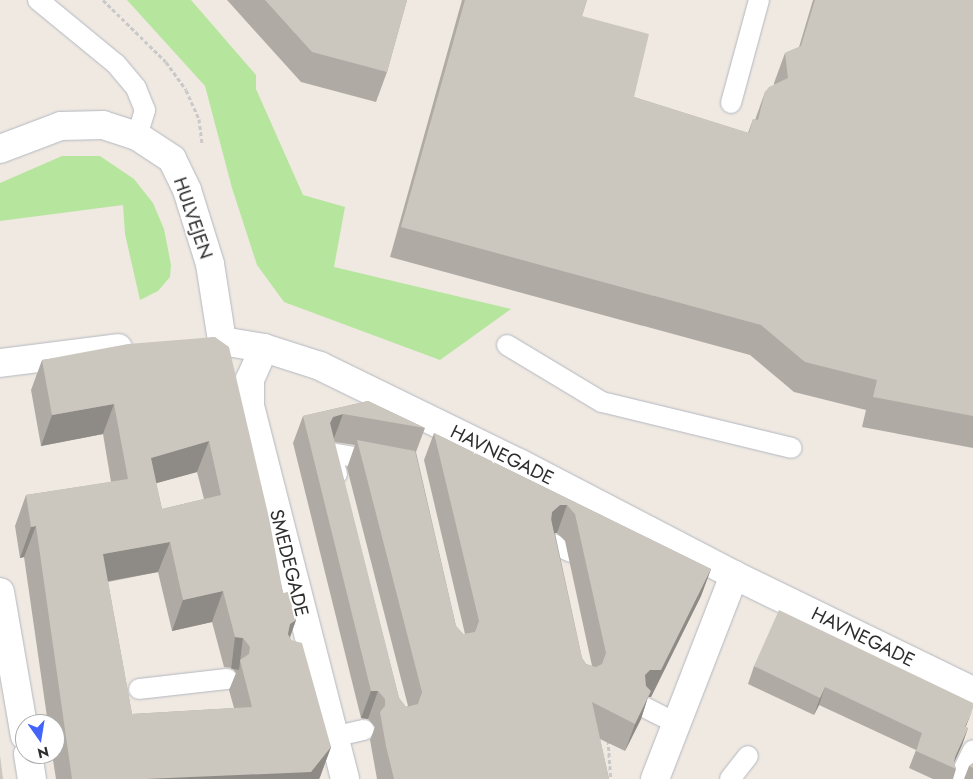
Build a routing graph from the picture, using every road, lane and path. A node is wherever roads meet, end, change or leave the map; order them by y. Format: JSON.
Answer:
{"nodes":[{"id":1,"x":38,"y":0,"type":"edge"},
{"id":2,"x":760,"y":0,"type":"edge"},
{"id":3,"x":730,"y":103,"type":"dead end"},
{"id":4,"x":137,"y":136,"type":"junction"},
{"id":5,"x":0,"y":149,"type":"edge"},
{"id":6,"x":222,"y":341,"type":"junction"},
{"id":7,"x":194,"y":343,"type":"edge"},
{"id":8,"x":507,"y":345,"type":"dead end"},
{"id":9,"x":139,"y":347,"type":"edge"},
{"id":10,"x":264,"y":348,"type":"junction"},
{"id":11,"x":0,"y":363,"type":"edge"},
{"id":12,"x":792,"y":448,"type":"dead end"},
{"id":13,"x":397,"y":464,"type":"edge"},
{"id":14,"x":341,"y":492,"type":"edge"},
{"id":15,"x":734,"y":575,"type":"junction"},
{"id":16,"x":0,"y":592,"type":"edge"},
{"id":17,"x":226,"y":679,"type":"dead end"},
{"id":18,"x":139,"y":688,"type":"dead end"},
{"id":19,"x":973,"y":691,"type":"edge"},
{"id":20,"x":646,"y":708,"type":"edge"},
{"id":21,"x":21,"y":714,"type":"edge"},
{"id":22,"x":676,"y":723,"type":"junction"},
{"id":23,"x":364,"y":730,"type":"dead end"},
{"id":24,"x":607,"y":732,"type":"edge"},
{"id":25,"x":333,"y":737,"type":"junction"},
{"id":26,"x":973,"y":750,"type":"edge"},
{"id":27,"x":748,"y":756,"type":"dead end"},
{"id":28,"x":30,"y":764,"type":"edge"},
{"id":29,"x":32,"y":779,"type":"edge"},
{"id":30,"x":345,"y":779,"type":"edge"},
{"id":31,"x":611,"y":779,"type":"edge"},
{"id":32,"x":655,"y":779,"type":"edge"},
{"id":33,"x":730,"y":779,"type":"edge"},
{"id":34,"x":959,"y":779,"type":"edge"}],
"edges":[{"from":1,"to":4,"type":"lane"},
{"from":2,"to":3,"type":"lane"},
{"from":4,"to":5,"type":"street","name":"HULVEJEN"},
{"from":4,"to":6,"type":"street","name":"HULVEJEN"},
{"from":6,"to":7,"type":"street","name":"HAVNEGADE"},
{"from":6,"to":10,"type":"street","name":"HAVNEGADE"},
{"from":8,"to":12,"type":"lane"},
{"from":9,"to":11,"type":"street"},
{"from":10,"to":15,"type":"street","name":"HAVNEGADE"},
{"from":10,"to":25,"type":"street","name":"SMEDEGADE"},
{"from":13,"to":14,"type":"lane"},
{"from":15,"to":19,"type":"street","name":"HAVNEGADE"},
{"from":15,"to":22,"type":"street"},
{"from":16,"to":21,"type":"street"},
{"from":17,"to":18,"type":"lane"},
{"from":20,"to":22,"type":"lane"},
{"from":22,"to":32,"type":"street"},
{"from":23,"to":25,"type":"lane"},
{"from":24,"to":31,"type":"path"},
{"from":25,"to":30,"type":"street","name":"SMEDEGADE"},
{"from":26,"to":34,"type":"lane"},
{"from":27,"to":33,"type":"lane"},
{"from":28,"to":29,"type":"street"}]}
